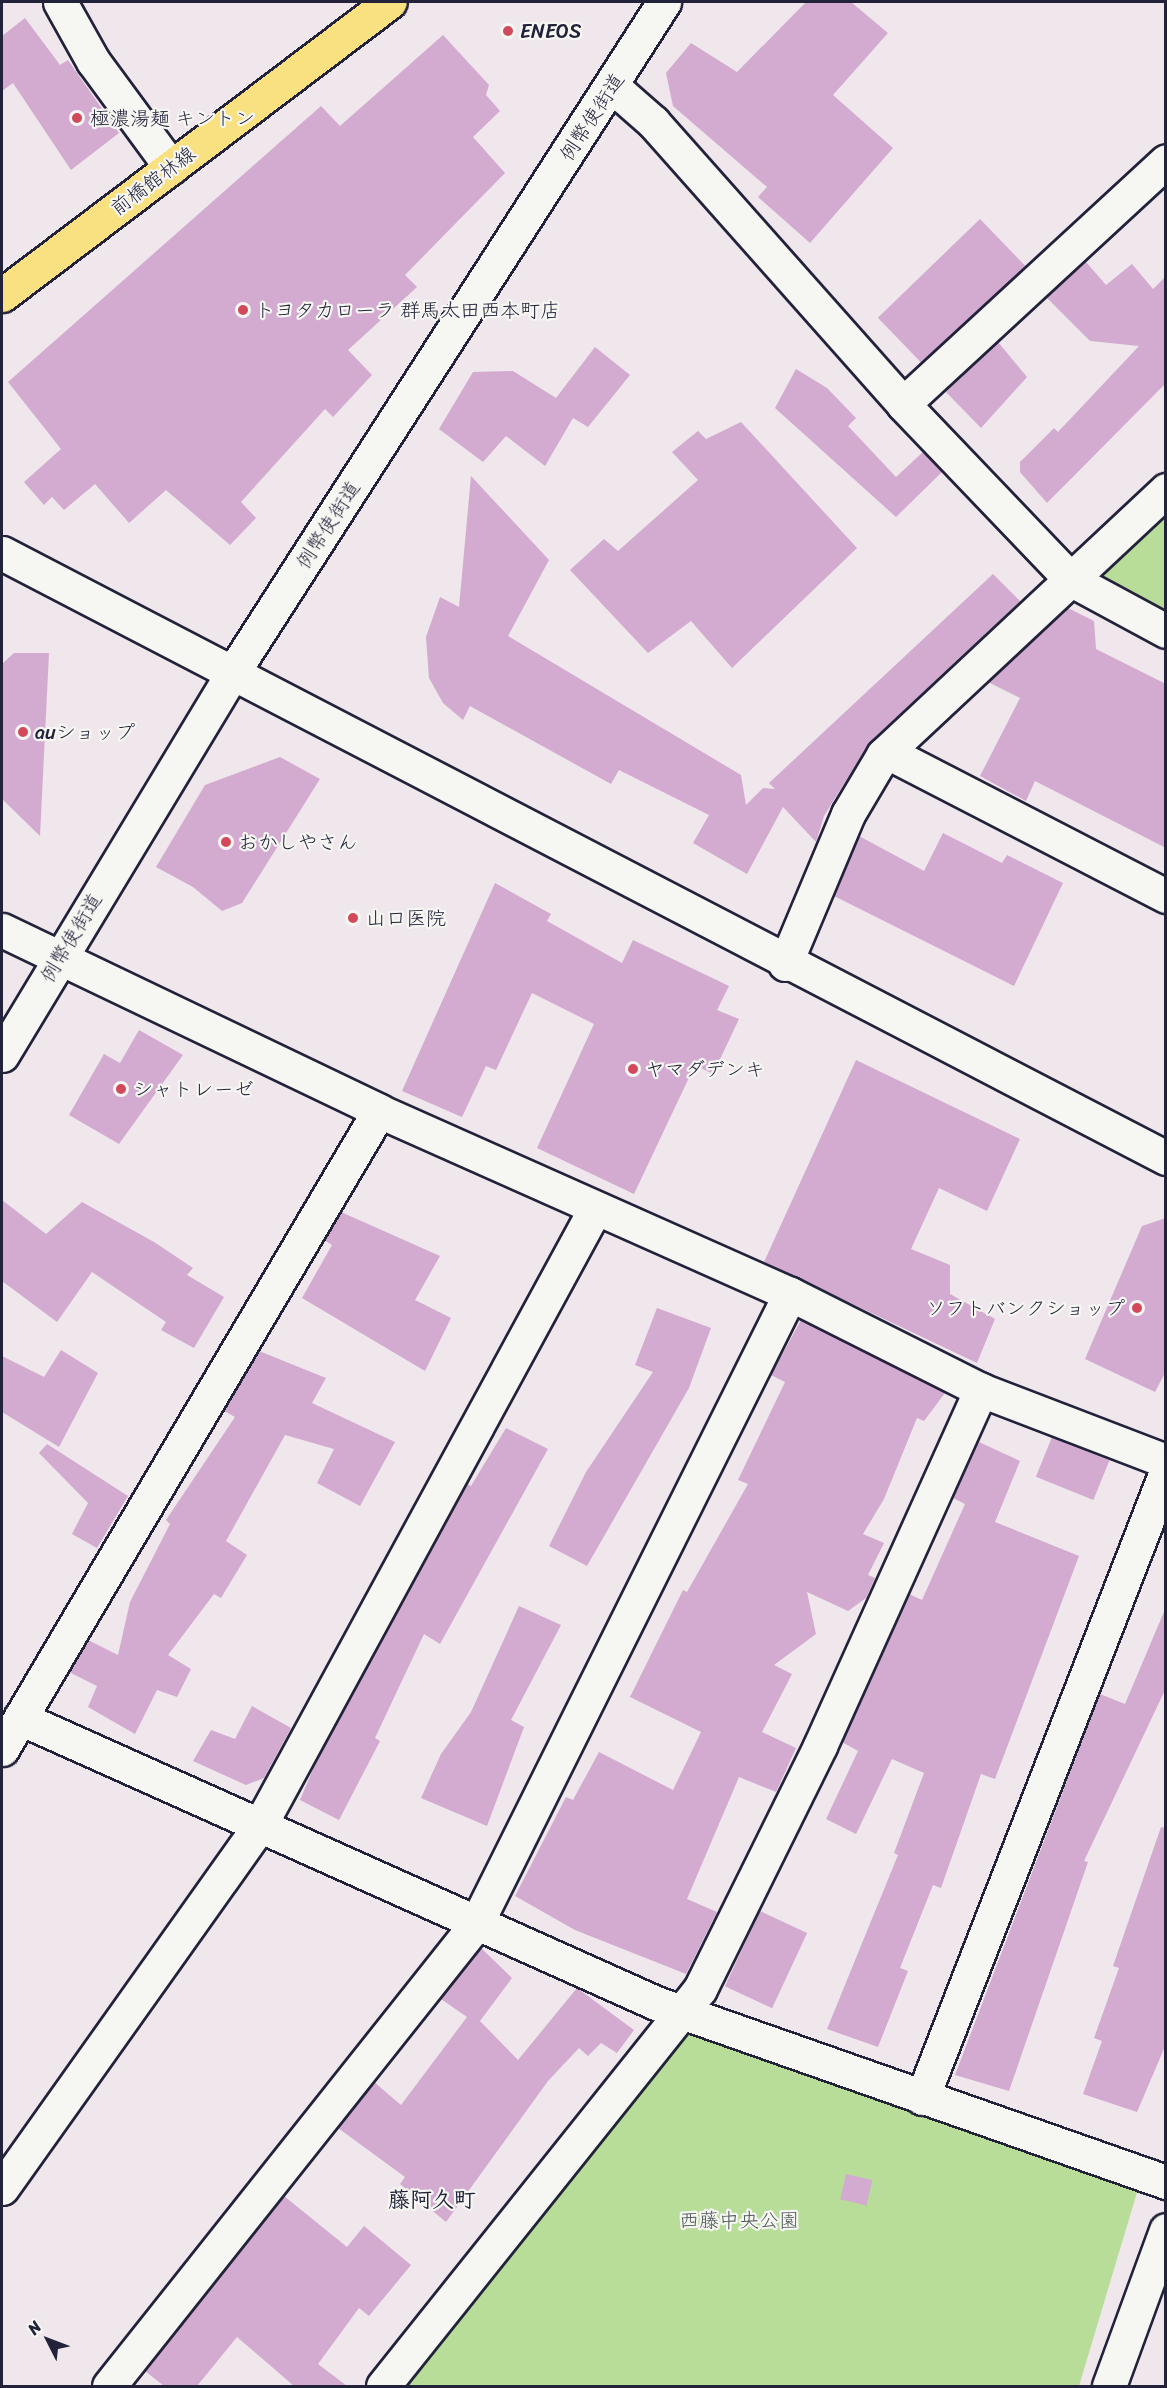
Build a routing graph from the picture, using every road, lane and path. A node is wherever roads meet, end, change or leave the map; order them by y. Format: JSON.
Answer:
{"nodes":[{"id":1,"x":60,"y":2,"type":"edge"},
{"id":2,"x":390,"y":2,"type":"edge"},
{"id":3,"x":664,"y":2,"type":"edge"},
{"id":4,"x":612,"y":86,"type":"junction"},
{"id":5,"x":1166,"y":160,"type":"edge"},
{"id":6,"x":171,"y":167,"type":"junction"},
{"id":7,"x":2,"y":295,"type":"edge"},
{"id":8,"x":903,"y":404,"type":"junction"},
{"id":9,"x":1166,"y":490,"type":"edge"},
{"id":10,"x":2,"y":553,"type":"edge"},
{"id":11,"x":1070,"y":579,"type":"junction"},
{"id":12,"x":1166,"y":631,"type":"edge"},
{"id":13,"x":233,"y":672,"type":"junction"},
{"id":14,"x":887,"y":752,"type":"junction"},
{"id":15,"x":1166,"y":896,"type":"edge"},
{"id":16,"x":2,"y":930,"type":"edge"},
{"id":17,"x":57,"y":959,"type":"junction"},
{"id":18,"x":785,"y":964,"type":"junction"},
{"id":19,"x":2,"y":1055,"type":"edge"},
{"id":20,"x":379,"y":1111,"type":"junction"},
{"id":21,"x":1166,"y":1158,"type":"edge"},
{"id":22,"x":595,"y":1209,"type":"junction"},
{"id":23,"x":790,"y":1294,"type":"junction"},
{"id":24,"x":981,"y":1390,"type":"junction"},
{"id":25,"x":1166,"y":1461,"type":"edge"},
{"id":26,"x":1166,"y":1472,"type":"edge"},
{"id":27,"x":20,"y":1718,"type":"junction"},
{"id":28,"x":2,"y":1749,"type":"edge"},
{"id":29,"x":260,"y":1825,"type":"junction"},
{"id":30,"x":476,"y":1924,"type":"junction"},
{"id":31,"x":682,"y":2010,"type":"junction"},
{"id":32,"x":922,"y":2098,"type":"junction"},
{"id":33,"x":1166,"y":2182,"type":"edge"},
{"id":34,"x":2,"y":2188,"type":"edge"},
{"id":35,"x":1166,"y":2230,"type":"edge"},
{"id":36,"x":109,"y":2386,"type":"edge"},
{"id":37,"x":383,"y":2386,"type":"edge"},
{"id":38,"x":1109,"y":2386,"type":"edge"}],
"edges":[{"from":1,"to":6,"type":"street"},
{"from":2,"to":6,"type":"main road","name":"前橋館林線"},
{"from":3,"to":4,"type":"street","name":"例幣使街道"},
{"from":4,"to":8,"type":"street"},
{"from":4,"to":13,"type":"street","name":"例幣使街道"},
{"from":5,"to":8,"type":"street"},
{"from":6,"to":7,"type":"main road","name":"前橋館林線"},
{"from":8,"to":11,"type":"street"},
{"from":9,"to":11,"type":"street"},
{"from":10,"to":13,"type":"street"},
{"from":11,"to":12,"type":"street"},
{"from":11,"to":14,"type":"street"},
{"from":13,"to":17,"type":"street","name":"例幣使街道"},
{"from":13,"to":18,"type":"street"},
{"from":14,"to":15,"type":"street"},
{"from":14,"to":18,"type":"street"},
{"from":16,"to":17,"type":"street"},
{"from":17,"to":19,"type":"street","name":"例幣使街道"},
{"from":17,"to":20,"type":"street"},
{"from":18,"to":21,"type":"street"},
{"from":20,"to":22,"type":"street"},
{"from":20,"to":27,"type":"street"},
{"from":22,"to":23,"type":"street"},
{"from":22,"to":29,"type":"street"},
{"from":23,"to":24,"type":"street"},
{"from":23,"to":30,"type":"street"},
{"from":24,"to":25,"type":"street"},
{"from":24,"to":31,"type":"street"},
{"from":26,"to":32,"type":"street"},
{"from":27,"to":28,"type":"street"},
{"from":27,"to":29,"type":"street"},
{"from":29,"to":30,"type":"street"},
{"from":29,"to":34,"type":"street"},
{"from":30,"to":31,"type":"street"},
{"from":30,"to":36,"type":"street"},
{"from":31,"to":32,"type":"street"},
{"from":31,"to":37,"type":"street"},
{"from":32,"to":33,"type":"street"},
{"from":35,"to":38,"type":"street"}]}
